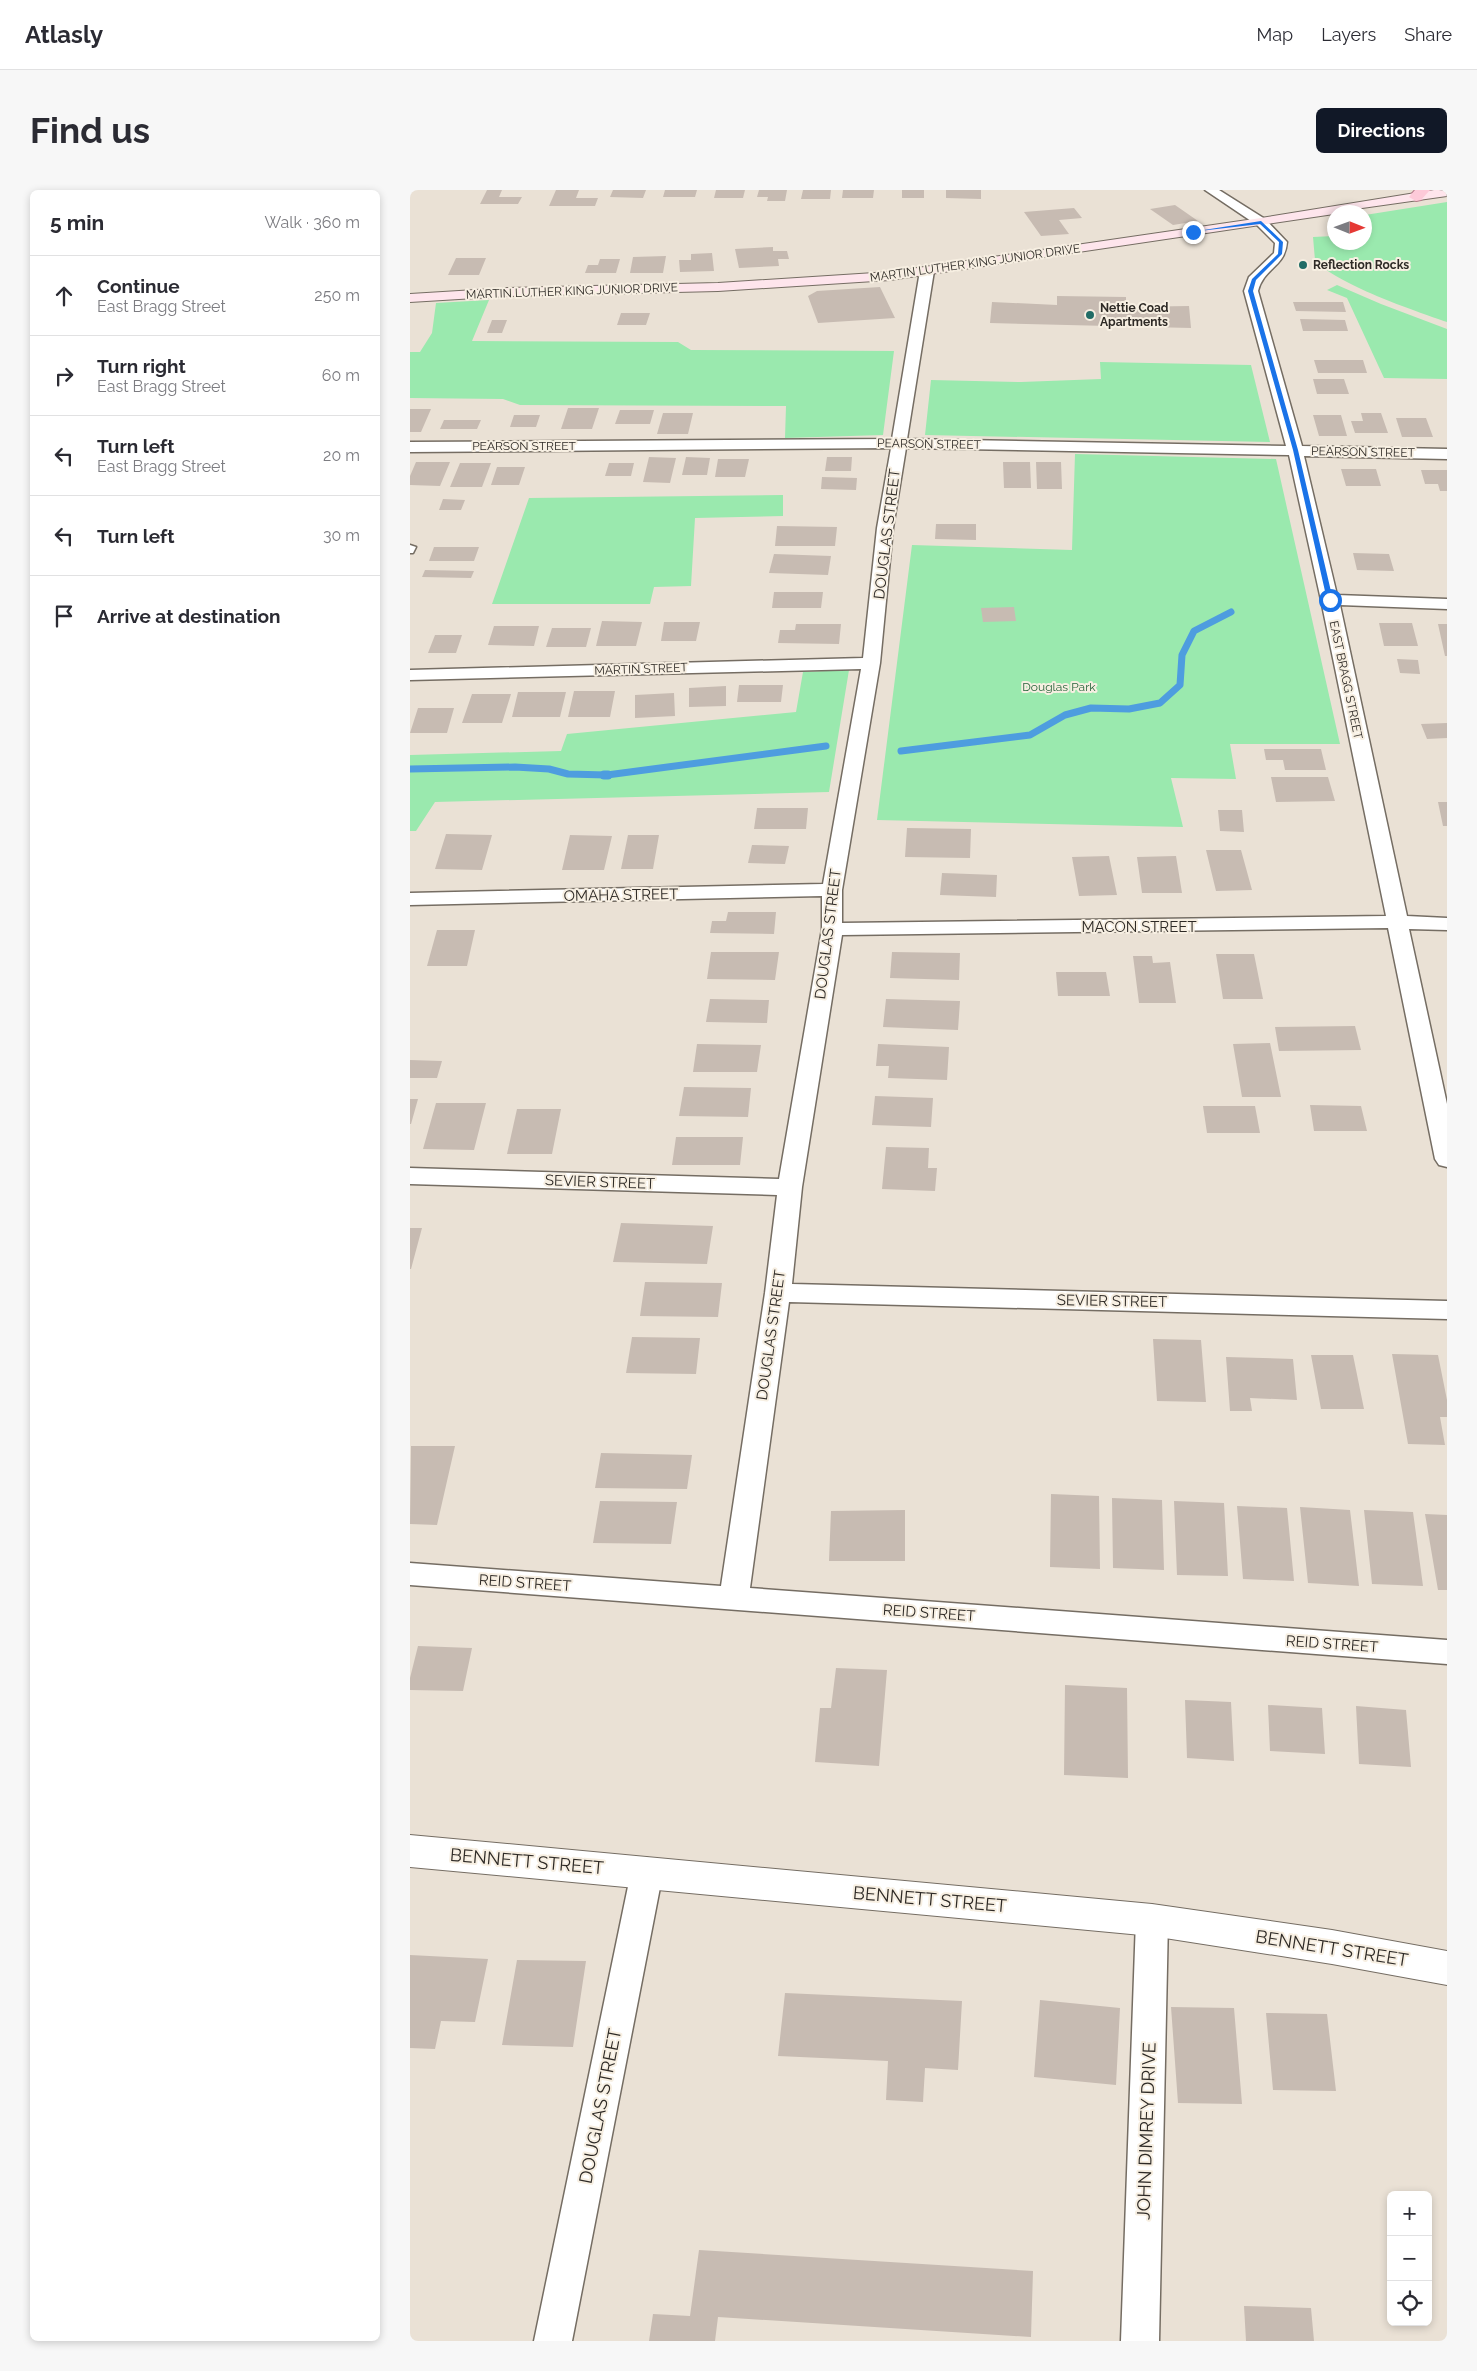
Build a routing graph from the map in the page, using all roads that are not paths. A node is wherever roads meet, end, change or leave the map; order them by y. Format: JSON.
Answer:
{"nodes":[{"id":1,"x":1211,"y":190,"type":"edge"},
{"id":2,"x":1447,"y":192,"type":"edge"},
{"id":3,"x":1420,"y":193,"type":"edge"},
{"id":4,"x":1261,"y":222,"type":"junction"},
{"id":5,"x":928,"y":271,"type":"junction"},
{"id":6,"x":410,"y":298,"type":"edge"},
{"id":7,"x":899,"y":442,"type":"junction"},
{"id":8,"x":410,"y":447,"type":"edge"},
{"id":9,"x":1295,"y":450,"type":"junction"},
{"id":10,"x":1447,"y":454,"type":"edge"},
{"id":11,"x":1330,"y":600,"type":"junction"},
{"id":12,"x":1447,"y":604,"type":"edge"},
{"id":13,"x":871,"y":663,"type":"junction"},
{"id":14,"x":410,"y":675,"type":"edge"},
{"id":15,"x":832,"y":890,"type":"junction"},
{"id":16,"x":410,"y":899,"type":"edge"},
{"id":17,"x":1396,"y":922,"type":"junction"},
{"id":18,"x":1447,"y":924,"type":"edge"},
{"id":19,"x":832,"y":929,"type":"junction"},
{"id":20,"x":1447,"y":1159,"type":"edge"},
{"id":21,"x":410,"y":1176,"type":"edge"},
{"id":22,"x":790,"y":1188,"type":"junction"},
{"id":23,"x":778,"y":1293,"type":"junction"},
{"id":24,"x":1447,"y":1310,"type":"edge"},
{"id":25,"x":410,"y":1574,"type":"edge"},
{"id":26,"x":734,"y":1598,"type":"junction"},
{"id":27,"x":1447,"y":1652,"type":"edge"},
{"id":28,"x":410,"y":1851,"type":"edge"},
{"id":29,"x":647,"y":1872,"type":"junction"},
{"id":30,"x":1152,"y":1920,"type":"junction"},
{"id":31,"x":1447,"y":1968,"type":"edge"},
{"id":32,"x":553,"y":2341,"type":"edge"},
{"id":33,"x":1140,"y":2341,"type":"edge"}],
"edges":[{"from":1,"to":4,"type":"street","name":"EAST BRAGG STREET"},
{"from":2,"to":3,"type":"main road","name":"MARTIN LUTHER KING JUNIOR DRIVE"},
{"from":3,"to":4,"type":"main road","name":"MARTIN LUTHER KING JUNIOR DRIVE"},
{"from":4,"to":5,"type":"main road","name":"MARTIN LUTHER KING JUNIOR DRIVE"},
{"from":4,"to":9,"type":"street","name":"EAST BRAGG STREET"},
{"from":5,"to":6,"type":"main road","name":"MARTIN LUTHER KING JUNIOR DRIVE"},
{"from":5,"to":7,"type":"street","name":"DOUGLAS STREET"},
{"from":7,"to":8,"type":"street","name":"PEARSON STREET"},
{"from":7,"to":9,"type":"street","name":"PEARSON STREET"},
{"from":7,"to":13,"type":"street","name":"DOUGLAS STREET"},
{"from":9,"to":10,"type":"street","name":"PEARSON STREET"},
{"from":9,"to":11,"type":"street","name":"EAST BRAGG STREET"},
{"from":11,"to":12,"type":"street"},
{"from":11,"to":17,"type":"street","name":"EAST BRAGG STREET"},
{"from":13,"to":14,"type":"street","name":"MARTIN STREET"},
{"from":13,"to":15,"type":"street","name":"DOUGLAS STREET"},
{"from":15,"to":16,"type":"street","name":"OMAHA STREET"},
{"from":15,"to":19,"type":"street","name":"DOUGLAS STREET"},
{"from":17,"to":18,"type":"street","name":"MACON STREET"},
{"from":17,"to":19,"type":"street","name":"MACON STREET"},
{"from":17,"to":20,"type":"street","name":"EAST BRAGG STREET"},
{"from":19,"to":22,"type":"street","name":"DOUGLAS STREET"},
{"from":21,"to":22,"type":"street","name":"SEVIER STREET"},
{"from":22,"to":23,"type":"street","name":"DOUGLAS STREET"},
{"from":23,"to":24,"type":"street","name":"SEVIER STREET"},
{"from":23,"to":26,"type":"street","name":"DOUGLAS STREET"},
{"from":25,"to":26,"type":"street","name":"REID STREET"},
{"from":26,"to":27,"type":"street","name":"REID STREET"},
{"from":28,"to":29,"type":"street","name":"BENNETT STREET"},
{"from":29,"to":30,"type":"street","name":"BENNETT STREET"},
{"from":29,"to":32,"type":"street","name":"DOUGLAS STREET"},
{"from":30,"to":31,"type":"street","name":"BENNETT STREET"},
{"from":30,"to":33,"type":"street","name":"JOHN DIMREY DRIVE"}]}
